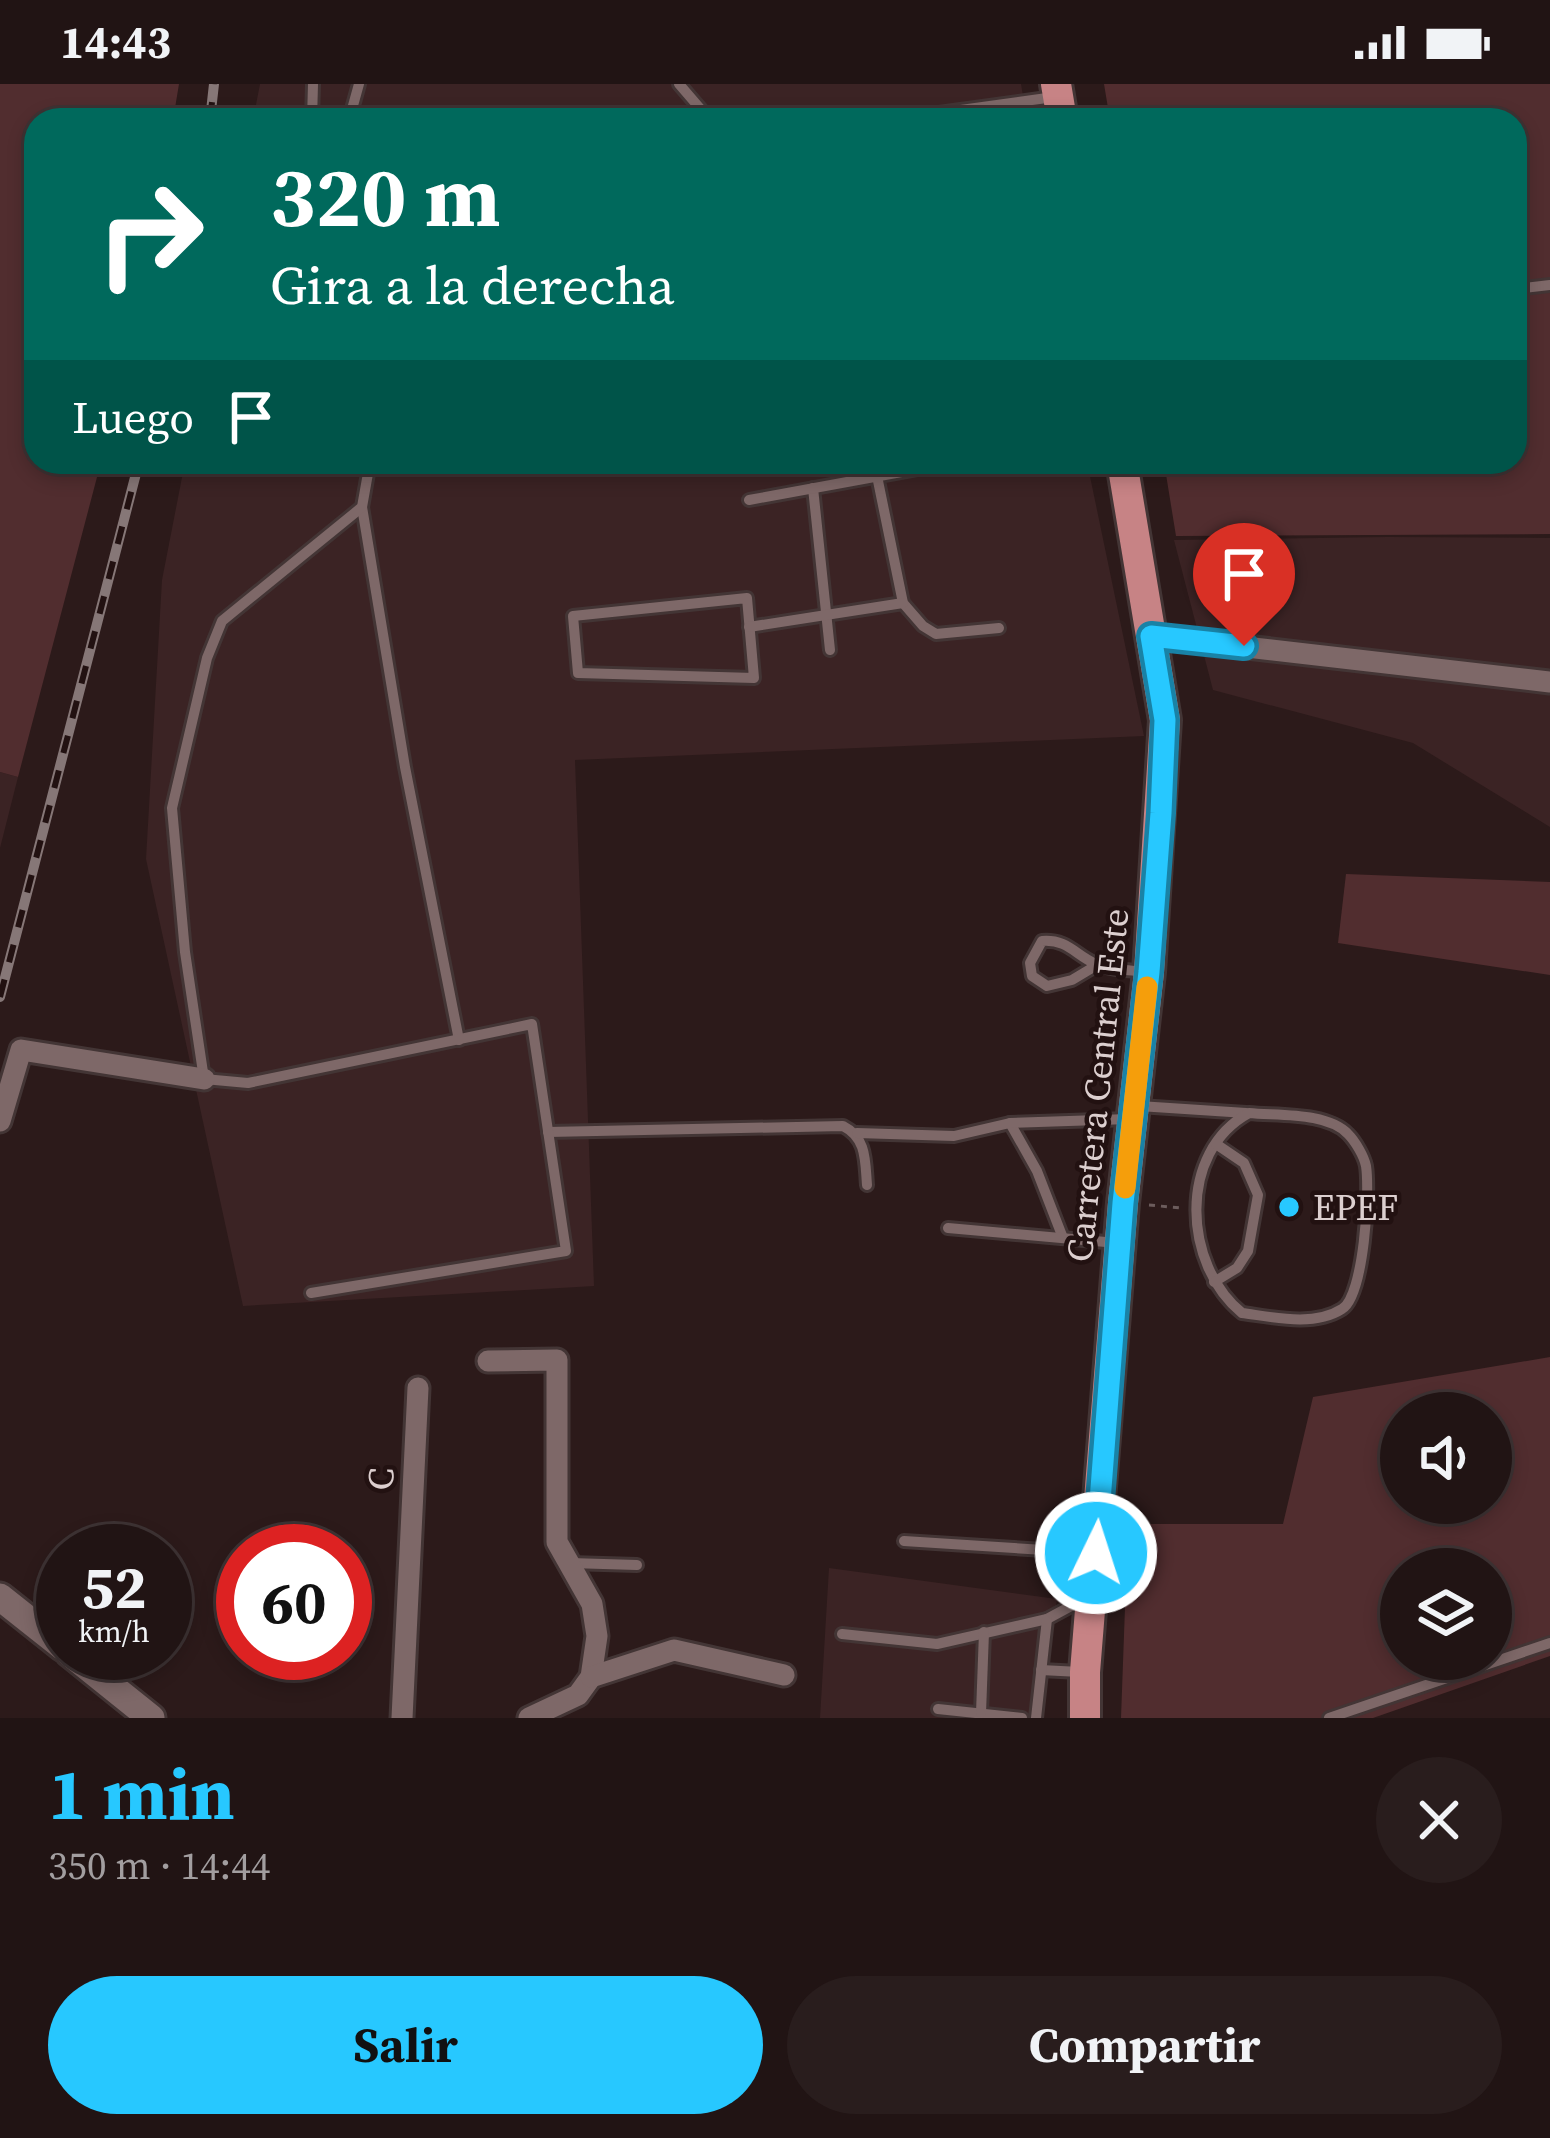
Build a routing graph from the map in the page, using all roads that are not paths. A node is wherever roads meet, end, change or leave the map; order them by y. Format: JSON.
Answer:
{"nodes":[{"id":1,"x":680,"y":84,"type":"edge"},
{"id":2,"x":1059,"y":100,"type":"edge"},
{"id":3,"x":700,"y":108,"type":"edge"},
{"id":4,"x":991,"y":108,"type":"edge"},
{"id":5,"x":368,"y":474,"type":"edge"},
{"id":6,"x":888,"y":474,"type":"edge"},
{"id":7,"x":1124,"y":474,"type":"edge"},
{"id":8,"x":877,"y":476,"type":"junction"},
{"id":9,"x":813,"y":488,"type":"junction"},
{"id":10,"x":749,"y":500,"type":"dead end"},
{"id":11,"x":362,"y":507,"type":"junction"},
{"id":12,"x":903,"y":603,"type":"junction"},
{"id":13,"x":826,"y":614,"type":"junction"},
{"id":14,"x":749,"y":627,"type":"junction"},
{"id":15,"x":999,"y":628,"type":"dead end"},
{"id":16,"x":1151,"y":636,"type":"junction"},
{"id":17,"x":830,"y":650,"type":"dead end"},
{"id":18,"x":1550,"y":682,"type":"edge"},
{"id":19,"x":1096,"y":965,"type":"junction"},
{"id":20,"x":1149,"y":972,"type":"junction"},
{"id":21,"x":459,"y":1040,"type":"junction"},
{"id":22,"x":204,"y":1079,"type":"junction"},
{"id":23,"x":1133,"y":1112,"type":"junction"},
{"id":24,"x":1249,"y":1113,"type":"junction"},
{"id":25,"x":0,"y":1121,"type":"edge"},
{"id":26,"x":1010,"y":1123,"type":"junction"},
{"id":27,"x":548,"y":1132,"type":"junction"},
{"id":28,"x":857,"y":1133,"type":"junction"},
{"id":29,"x":1216,"y":1144,"type":"junction"},
{"id":30,"x":867,"y":1185,"type":"dead end"},
{"id":31,"x":948,"y":1228,"type":"dead end"},
{"id":32,"x":1063,"y":1238,"type":"junction"},
{"id":33,"x":1120,"y":1243,"type":"junction"},
{"id":34,"x":1214,"y":1282,"type":"junction"},
{"id":35,"x":311,"y":1293,"type":"dead end"},
{"id":36,"x":488,"y":1361,"type":"dead end"},
{"id":37,"x":418,"y":1388,"type":"dead end"},
{"id":38,"x":904,"y":1541,"type":"dead end"},
{"id":39,"x":1096,"y":1553,"type":"junction"},
{"id":40,"x":567,"y":1563,"type":"junction"},
{"id":41,"x":637,"y":1565,"type":"dead end"},
{"id":42,"x":1093,"y":1595,"type":"junction"},
{"id":43,"x":0,"y":1597,"type":"edge"},
{"id":44,"x":1047,"y":1619,"type":"junction"},
{"id":45,"x":36,"y":1626,"type":"edge"},
{"id":46,"x":984,"y":1631,"type":"junction"},
{"id":47,"x":842,"y":1634,"type":"dead end"},
{"id":48,"x":1550,"y":1643,"type":"edge"},
{"id":49,"x":1042,"y":1670,"type":"junction"},
{"id":50,"x":1084,"y":1672,"type":"junction"},
{"id":51,"x":784,"y":1676,"type":"dead end"},
{"id":52,"x":592,"y":1677,"type":"junction"},
{"id":53,"x":104,"y":1680,"type":"edge"},
{"id":54,"x":938,"y":1709,"type":"dead end"},
{"id":55,"x":981,"y":1714,"type":"junction"},
{"id":56,"x":151,"y":1718,"type":"edge"},
{"id":57,"x":402,"y":1718,"type":"edge"},
{"id":58,"x":529,"y":1718,"type":"edge"},
{"id":59,"x":1022,"y":1718,"type":"edge"},
{"id":60,"x":1036,"y":1718,"type":"edge"},
{"id":61,"x":1085,"y":1718,"type":"edge"},
{"id":62,"x":1329,"y":1718,"type":"edge"}],
"edges":[{"from":1,"to":3,"type":"lane"},
{"from":2,"to":4,"type":"lane"},
{"from":5,"to":11,"type":"lane"},
{"from":6,"to":8,"type":"lane"},
{"from":7,"to":16,"type":"main road","name":"Carretera Central Este"},
{"from":8,"to":9,"type":"lane"},
{"from":8,"to":12,"type":"lane"},
{"from":9,"to":10,"type":"lane"},
{"from":9,"to":13,"type":"lane"},
{"from":11,"to":21,"type":"lane"},
{"from":11,"to":22,"type":"lane"},
{"from":12,"to":13,"type":"lane"},
{"from":12,"to":15,"type":"lane"},
{"from":13,"to":14,"type":"lane"},
{"from":13,"to":17,"type":"lane"},
{"from":14,"to":14,"type":"lane"},
{"from":16,"to":18,"type":"street"},
{"from":16,"to":20,"type":"main road","name":"Carretera Central Este"},
{"from":19,"to":19,"type":"lane"},
{"from":19,"to":20,"type":"lane"},
{"from":20,"to":23,"type":"main road","name":"Carretera Central Este"},
{"from":21,"to":22,"type":"lane"},
{"from":21,"to":27,"type":"lane"},
{"from":22,"to":25,"type":"street"},
{"from":23,"to":24,"type":"lane"},
{"from":23,"to":26,"type":"lane"},
{"from":23,"to":33,"type":"main road","name":"Carretera Central Este"},
{"from":24,"to":29,"type":"lane"},
{"from":24,"to":34,"type":"lane"},
{"from":26,"to":28,"type":"lane"},
{"from":26,"to":32,"type":"lane"},
{"from":27,"to":28,"type":"lane"},
{"from":27,"to":35,"type":"lane"},
{"from":28,"to":30,"type":"lane"},
{"from":29,"to":34,"type":"lane"},
{"from":29,"to":34,"type":"lane"},
{"from":31,"to":32,"type":"lane"},
{"from":32,"to":33,"type":"lane"},
{"from":33,"to":39,"type":"main road","name":"Carretera Central Este"},
{"from":36,"to":40,"type":"street"},
{"from":37,"to":57,"type":"street","name":"C"},
{"from":38,"to":39,"type":"lane"},
{"from":39,"to":42,"type":"main road","name":"Carretera Central Este"},
{"from":40,"to":41,"type":"lane"},
{"from":40,"to":52,"type":"street"},
{"from":42,"to":44,"type":"lane"},
{"from":42,"to":50,"type":"main road","name":"Carretera Central Este"},
{"from":43,"to":45,"type":"street"},
{"from":44,"to":46,"type":"lane"},
{"from":44,"to":49,"type":"lane"},
{"from":46,"to":47,"type":"lane"},
{"from":46,"to":55,"type":"lane"},
{"from":48,"to":62,"type":"lane"},
{"from":49,"to":50,"type":"lane"},
{"from":49,"to":60,"type":"lane"},
{"from":50,"to":61,"type":"main road","name":"Carretera Central Este"},
{"from":51,"to":52,"type":"street"},
{"from":52,"to":58,"type":"street"},
{"from":53,"to":56,"type":"street"},
{"from":54,"to":55,"type":"lane"},
{"from":55,"to":59,"type":"lane"}]}
